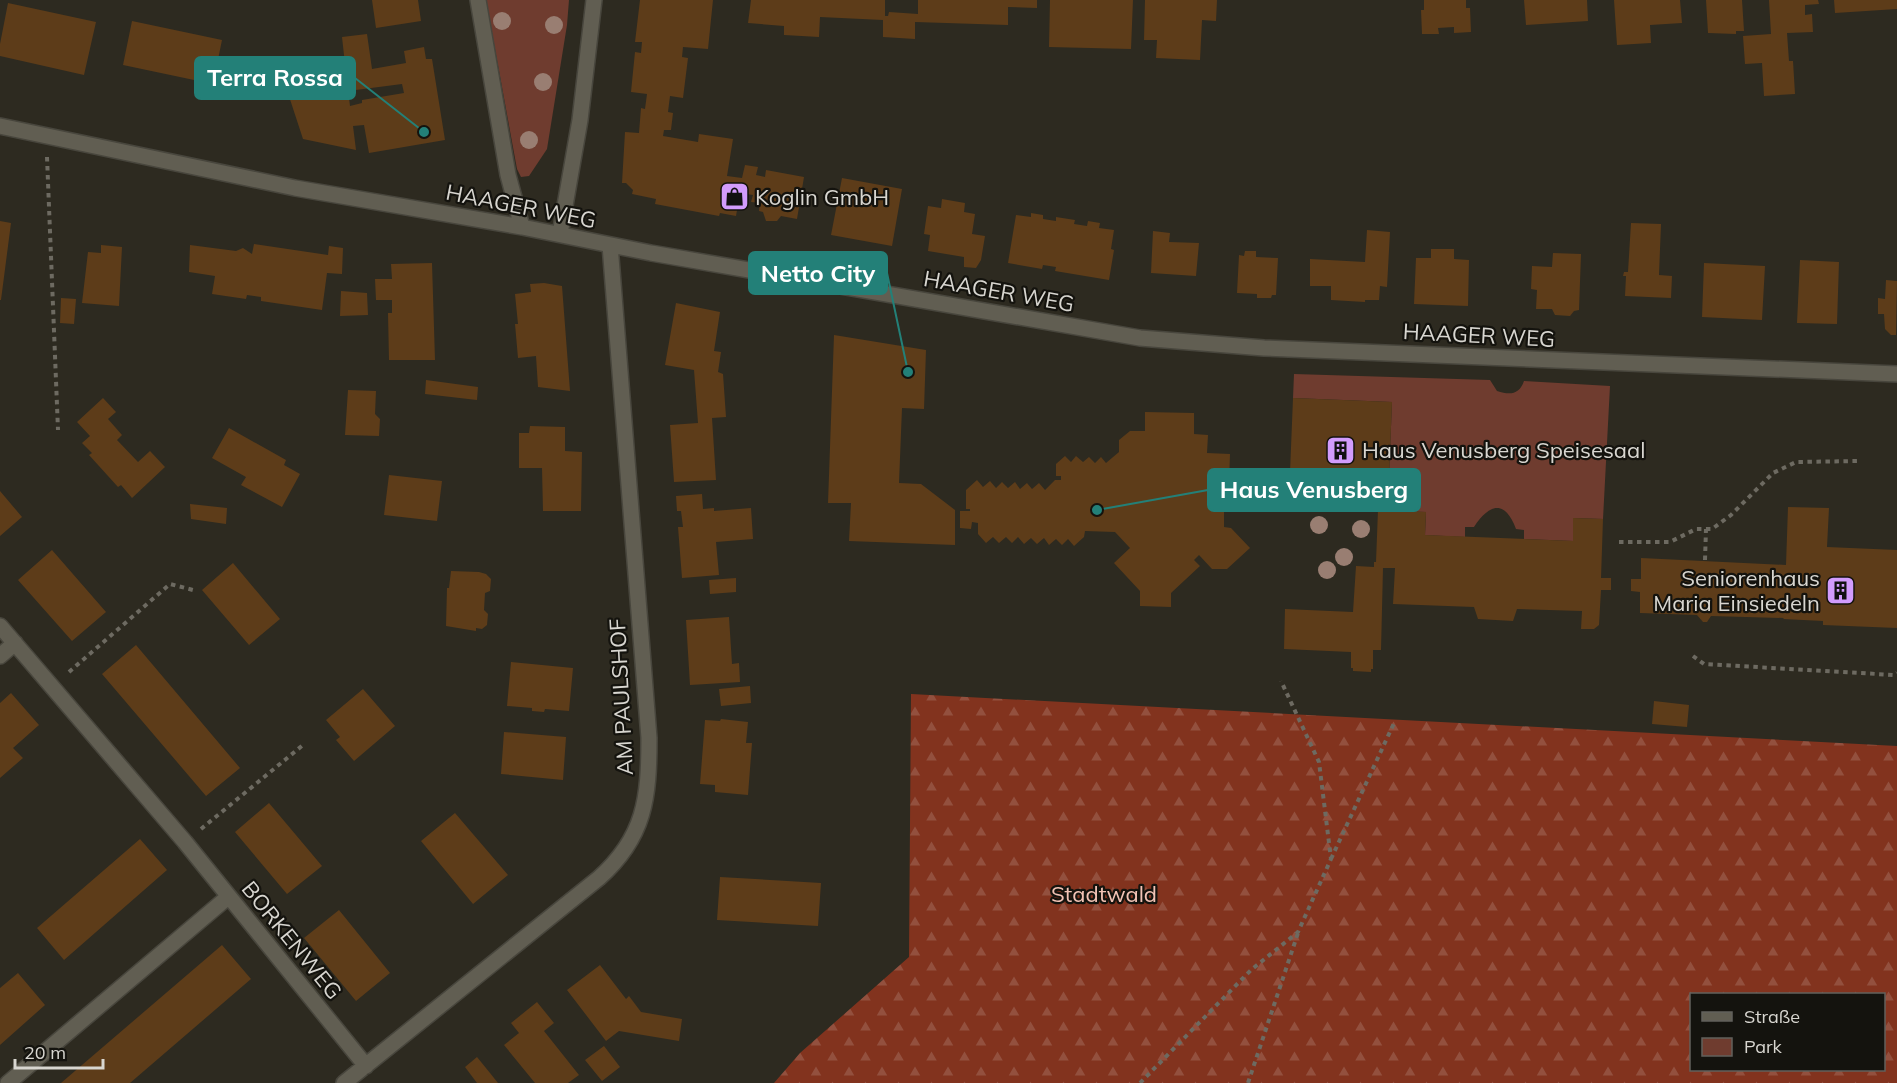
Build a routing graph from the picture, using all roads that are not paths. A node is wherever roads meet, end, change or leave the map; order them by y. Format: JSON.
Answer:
{"nodes":[{"id":1,"x":478,"y":0,"type":"edge"},
{"id":2,"x":594,"y":0,"type":"edge"},
{"id":3,"x":0,"y":126,"type":"edge"},
{"id":4,"x":522,"y":227,"type":"junction"},
{"id":5,"x":561,"y":234,"type":"junction"},
{"id":6,"x":610,"y":245,"type":"junction"},
{"id":7,"x":1897,"y":374,"type":"edge"},
{"id":8,"x":0,"y":626,"type":"edge"},
{"id":9,"x":15,"y":643,"type":"junction"},
{"id":10,"x":0,"y":656,"type":"edge"},
{"id":11,"x":228,"y":897,"type":"junction"},
{"id":12,"x":366,"y":1066,"type":"junction"},
{"id":13,"x":8,"y":1083,"type":"edge"},
{"id":14,"x":344,"y":1083,"type":"edge"}],
"edges":[{"from":1,"to":4,"type":"street"},
{"from":2,"to":5,"type":"street"},
{"from":3,"to":4,"type":"street","name":"HAAGER WEG"},
{"from":4,"to":5,"type":"street","name":"HAAGER WEG"},
{"from":5,"to":6,"type":"street","name":"HAAGER WEG"},
{"from":6,"to":7,"type":"street","name":"HAAGER WEG"},
{"from":6,"to":12,"type":"street","name":"AM PAULSHOF"},
{"from":8,"to":9,"type":"street","name":"BORKENWEG"},
{"from":9,"to":10,"type":"street"},
{"from":9,"to":11,"type":"street","name":"BORKENWEG"},
{"from":11,"to":12,"type":"street","name":"BORKENWEG"},
{"from":11,"to":13,"type":"street"},
{"from":12,"to":14,"type":"street","name":"AM PAULSHOF"}]}
